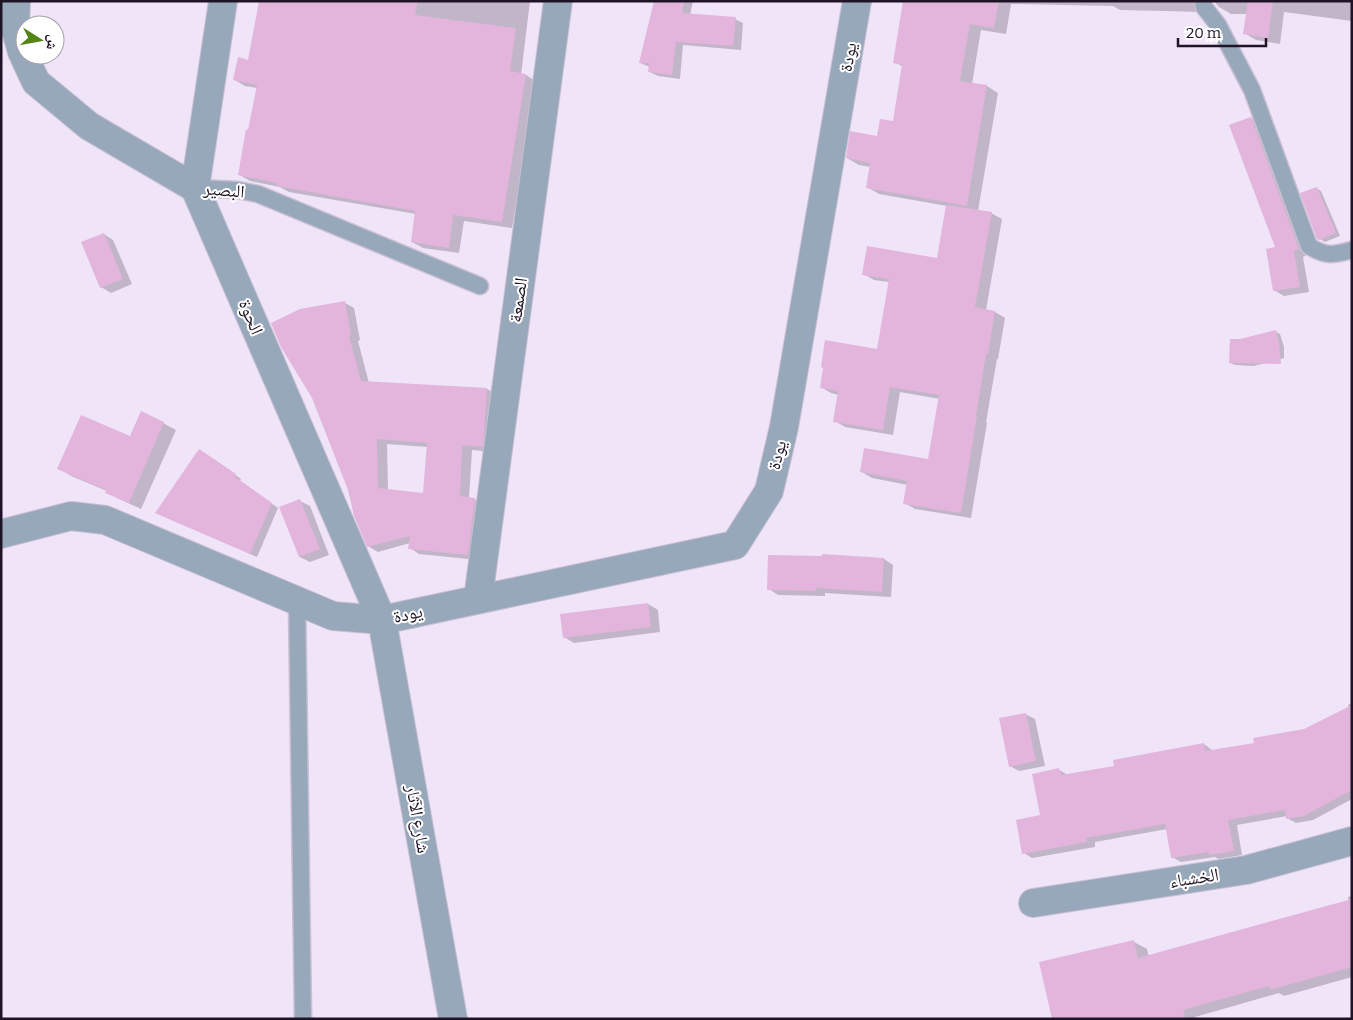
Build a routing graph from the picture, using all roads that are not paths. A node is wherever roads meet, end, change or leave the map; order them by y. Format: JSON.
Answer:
{"nodes":[{"id":1,"x":16,"y":1,"type":"edge"},
{"id":2,"x":223,"y":1,"type":"edge"},
{"id":3,"x":558,"y":1,"type":"edge"},
{"id":4,"x":858,"y":1,"type":"edge"},
{"id":5,"x":1203,"y":1,"type":"edge"},
{"id":6,"x":196,"y":188,"type":"junction"},
{"id":7,"x":1352,"y":250,"type":"edge"},
{"id":8,"x":480,"y":286,"type":"dead end"},
{"id":9,"x":1,"y":534,"type":"edge"},
{"id":10,"x":478,"y":599,"type":"junction"},
{"id":11,"x":298,"y":601,"type":"junction"},
{"id":12,"x":382,"y":620,"type":"junction"},
{"id":13,"x":1352,"y":841,"type":"edge"},
{"id":14,"x":1033,"y":903,"type":"dead end"},
{"id":15,"x":303,"y":1019,"type":"edge"},
{"id":16,"x":453,"y":1019,"type":"edge"}],
"edges":[{"from":1,"to":6,"type":"street","name":"البصير"},
{"from":2,"to":6,"type":"street"},
{"from":3,"to":10,"type":"street","name":"الصمعة"},
{"from":4,"to":10,"type":"street","name":"يودة"},
{"from":5,"to":7,"type":"lane"},
{"from":6,"to":8,"type":"lane","name":"البصير"},
{"from":6,"to":12,"type":"street","name":"الحوة"},
{"from":9,"to":11,"type":"street","name":"يودة"},
{"from":10,"to":12,"type":"street","name":"يودة"},
{"from":11,"to":12,"type":"street","name":"يودة"},
{"from":11,"to":15,"type":"lane"},
{"from":12,"to":16,"type":"street","name":"شارع الآثار"},
{"from":13,"to":14,"type":"street","name":"الخشباء"}]}
